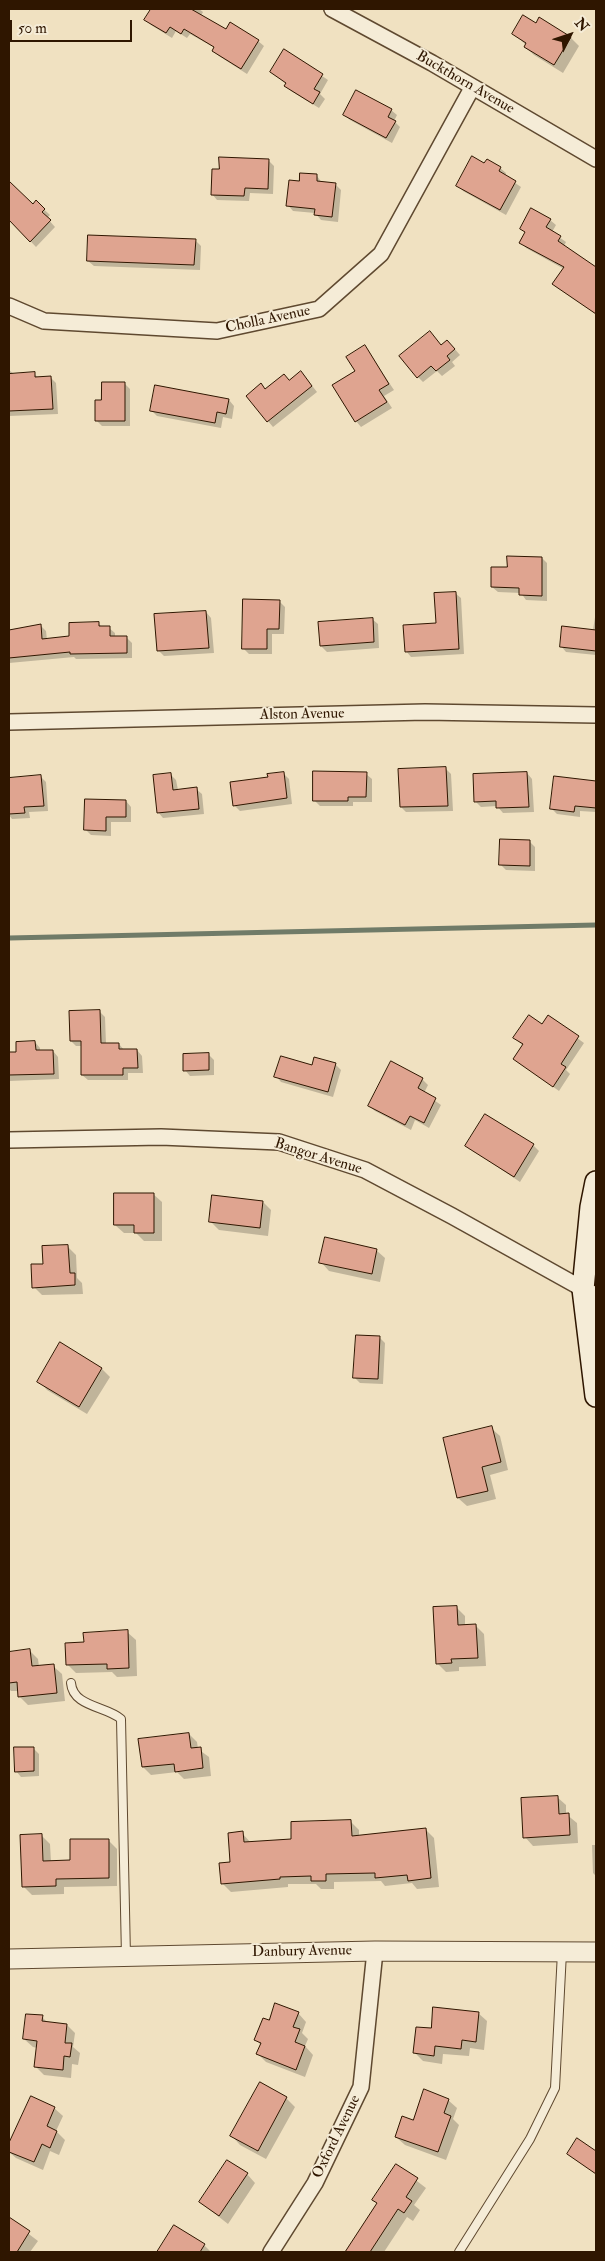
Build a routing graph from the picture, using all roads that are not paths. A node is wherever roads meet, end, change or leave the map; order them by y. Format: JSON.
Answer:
{"nodes":[{"id":1,"x":332,"y":9,"type":"edge"},
{"id":2,"x":472,"y":88,"type":"junction"},
{"id":3,"x":596,"y":159,"type":"edge"},
{"id":4,"x":9,"y":306,"type":"edge"},
{"id":5,"x":596,"y":715,"type":"edge"},
{"id":6,"x":9,"y":722,"type":"edge"},
{"id":7,"x":9,"y":1140,"type":"edge"},
{"id":8,"x":596,"y":1182,"type":"edge"},
{"id":9,"x":590,"y":1292,"type":"edge"},
{"id":10,"x":596,"y":1396,"type":"edge"},
{"id":11,"x":71,"y":1683,"type":"dead end"},
{"id":12,"x":375,"y":1950,"type":"junction"},
{"id":13,"x":562,"y":1952,"type":"junction"},
{"id":14,"x":596,"y":1952,"type":"edge"},
{"id":15,"x":126,"y":1956,"type":"junction"},
{"id":16,"x":9,"y":1959,"type":"edge"},
{"id":17,"x":271,"y":2252,"type":"edge"},
{"id":18,"x":459,"y":2252,"type":"edge"}],
"edges":[{"from":1,"to":2,"type":"street","name":"Buckthorn Avenue"},
{"from":2,"to":3,"type":"street","name":"Buckthorn Avenue"},
{"from":2,"to":4,"type":"street","name":"Cholla Avenue"},
{"from":5,"to":6,"type":"street","name":"Alston Avenue"},
{"from":7,"to":9,"type":"street","name":"Bangor Avenue"},
{"from":8,"to":9,"type":"main road"},
{"from":9,"to":10,"type":"main road"},
{"from":11,"to":15,"type":"lane"},
{"from":12,"to":13,"type":"street","name":"Danbury Avenue"},
{"from":12,"to":15,"type":"street","name":"Danbury Avenue"},
{"from":12,"to":17,"type":"street","name":"Oxford Avenue"},
{"from":13,"to":14,"type":"street","name":"Danbury Avenue"},
{"from":13,"to":18,"type":"lane"},
{"from":15,"to":16,"type":"street","name":"Danbury Avenue"}]}
